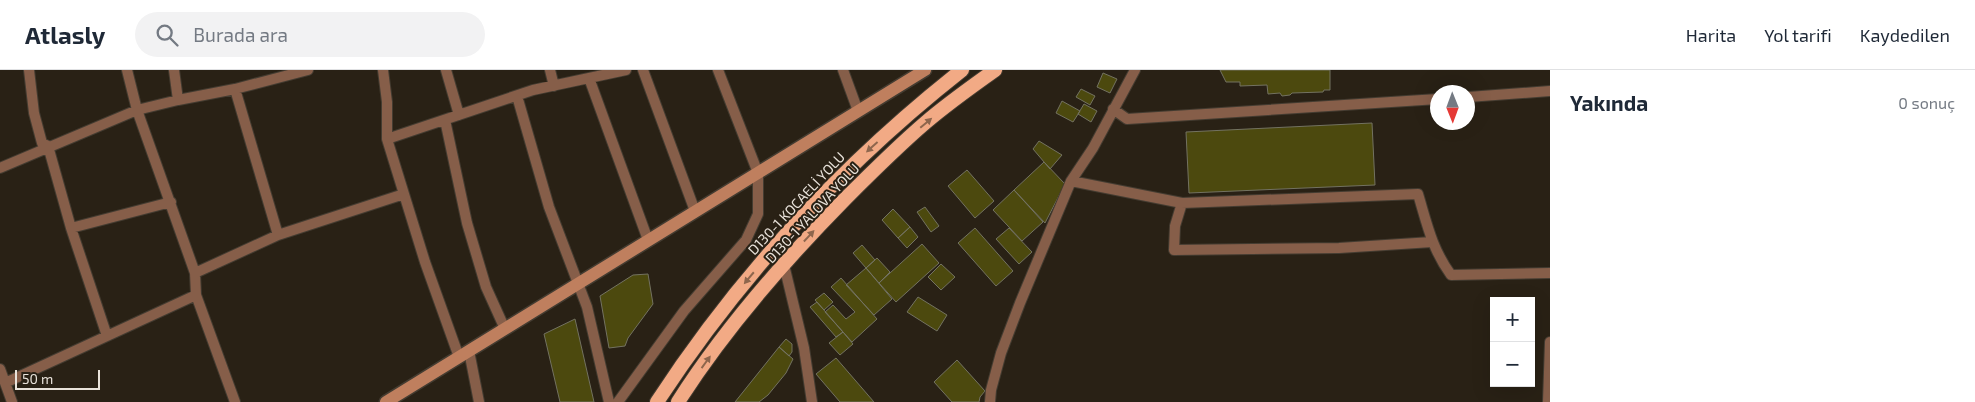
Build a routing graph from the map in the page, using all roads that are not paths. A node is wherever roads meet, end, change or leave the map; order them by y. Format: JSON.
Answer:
{"nodes":[{"id":1,"x":29,"y":70,"type":"edge"},
{"id":2,"x":127,"y":70,"type":"edge"},
{"id":3,"x":174,"y":70,"type":"edge"},
{"id":4,"x":308,"y":70,"type":"edge"},
{"id":5,"x":383,"y":70,"type":"edge"},
{"id":6,"x":446,"y":70,"type":"edge"},
{"id":7,"x":550,"y":70,"type":"edge"},
{"id":8,"x":626,"y":70,"type":"edge"},
{"id":9,"x":643,"y":70,"type":"edge"},
{"id":10,"x":718,"y":70,"type":"edge"},
{"id":11,"x":843,"y":70,"type":"edge"},
{"id":12,"x":925,"y":70,"type":"edge"},
{"id":13,"x":962,"y":70,"type":"edge"},
{"id":14,"x":995,"y":70,"type":"edge"},
{"id":15,"x":1135,"y":70,"type":"edge"},
{"id":16,"x":589,"y":78,"type":"junction"},
{"id":17,"x":554,"y":86,"type":"junction"},
{"id":18,"x":235,"y":89,"type":"junction"},
{"id":19,"x":1550,"y":91,"type":"edge"},
{"id":20,"x":517,"y":96,"type":"junction"},
{"id":21,"x":1475,"y":96,"type":"edge"},
{"id":22,"x":178,"y":100,"type":"junction"},
{"id":23,"x":1430,"y":100,"type":"edge"},
{"id":24,"x":1113,"y":109,"type":"junction"},
{"id":25,"x":137,"y":110,"type":"junction"},
{"id":26,"x":858,"y":111,"type":"junction"},
{"id":27,"x":459,"y":115,"type":"junction"},
{"id":28,"x":445,"y":120,"type":"junction"},
{"id":29,"x":387,"y":139,"type":"junction"},
{"id":30,"x":48,"y":146,"type":"junction"},
{"id":31,"x":0,"y":168,"type":"edge"},
{"id":32,"x":758,"y":173,"type":"junction"},
{"id":33,"x":1071,"y":181,"type":"junction"},
{"id":34,"x":404,"y":194,"type":"junction"},
{"id":35,"x":171,"y":202,"type":"junction"},
{"id":36,"x":1182,"y":203,"type":"junction"},
{"id":37,"x":695,"y":211,"type":"junction"},
{"id":38,"x":71,"y":228,"type":"junction"},
{"id":39,"x":278,"y":235,"type":"junction"},
{"id":40,"x":648,"y":240,"type":"junction"},
{"id":41,"x":1432,"y":242,"type":"junction"},
{"id":42,"x":784,"y":265,"type":"junction"},
{"id":43,"x":195,"y":273,"type":"junction"},
{"id":44,"x":1550,"y":274,"type":"edge"},
{"id":45,"x":577,"y":284,"type":"junction"},
{"id":46,"x":196,"y":295,"type":"junction"},
{"id":47,"x":505,"y":329,"type":"junction"},
{"id":48,"x":107,"y":336,"type":"junction"},
{"id":49,"x":1550,"y":342,"type":"edge"},
{"id":50,"x":464,"y":354,"type":"junction"},
{"id":51,"x":0,"y":369,"type":"edge"},
{"id":52,"x":5,"y":383,"type":"junction"},
{"id":53,"x":12,"y":402,"type":"edge"},
{"id":54,"x":235,"y":402,"type":"edge"},
{"id":55,"x":386,"y":402,"type":"edge"},
{"id":56,"x":478,"y":402,"type":"edge"},
{"id":57,"x":609,"y":402,"type":"edge"},
{"id":58,"x":618,"y":402,"type":"edge"},
{"id":59,"x":657,"y":402,"type":"edge"},
{"id":60,"x":678,"y":402,"type":"edge"},
{"id":61,"x":812,"y":402,"type":"edge"},
{"id":62,"x":990,"y":402,"type":"edge"},
{"id":63,"x":1548,"y":402,"type":"edge"}],
"edges":[{"from":1,"to":30,"type":"street"},
{"from":2,"to":25,"type":"street"},
{"from":3,"to":22,"type":"street"},
{"from":4,"to":18,"type":"street"},
{"from":5,"to":29,"type":"street"},
{"from":6,"to":27,"type":"street"},
{"from":7,"to":17,"type":"street"},
{"from":8,"to":16,"type":"street"},
{"from":9,"to":37,"type":"street"},
{"from":10,"to":32,"type":"street"},
{"from":11,"to":26,"type":"street"},
{"from":12,"to":26,"type":"main road"},
{"from":13,"to":59,"type":"highway","name":"D130-1 KOCAELİ YOLU","one_way":true},
{"from":42,"to":14,"type":"highway","name":"D130-1 YALOVA YOLU","one_way":true},
{"from":15,"to":24,"type":"street"},
{"from":16,"to":17,"type":"street"},
{"from":16,"to":40,"type":"street"},
{"from":17,"to":20,"type":"street"},
{"from":18,"to":22,"type":"street"},
{"from":18,"to":39,"type":"street"},
{"from":19,"to":21,"type":"street"},
{"from":20,"to":27,"type":"street"},
{"from":20,"to":45,"type":"street"},
{"from":22,"to":25,"type":"street"},
{"from":23,"to":24,"type":"street"},
{"from":24,"to":33,"type":"street"},
{"from":25,"to":30,"type":"street"},
{"from":25,"to":35,"type":"street"},
{"from":26,"to":32,"type":"main road"},
{"from":27,"to":28,"type":"street"},
{"from":28,"to":29,"type":"street"},
{"from":28,"to":47,"type":"street"},
{"from":29,"to":34,"type":"street"},
{"from":30,"to":31,"type":"street"},
{"from":30,"to":38,"type":"street"},
{"from":32,"to":37,"type":"main road"},
{"from":32,"to":58,"type":"street"},
{"from":33,"to":36,"type":"street"},
{"from":33,"to":62,"type":"street"},
{"from":34,"to":39,"type":"street"},
{"from":34,"to":50,"type":"street"},
{"from":35,"to":38,"type":"street"},
{"from":35,"to":43,"type":"street"},
{"from":36,"to":41,"type":"street"},
{"from":36,"to":41,"type":"street"},
{"from":37,"to":40,"type":"main road"},
{"from":38,"to":48,"type":"street"},
{"from":39,"to":43,"type":"street"},
{"from":40,"to":45,"type":"main road"},
{"from":41,"to":44,"type":"street"},
{"from":60,"to":42,"type":"highway","name":"D130-1 YALOVA YOLU","one_way":true},
{"from":42,"to":61,"type":"street"},
{"from":43,"to":46,"type":"street"},
{"from":45,"to":47,"type":"main road"},
{"from":45,"to":57,"type":"street"},
{"from":46,"to":48,"type":"street"},
{"from":46,"to":54,"type":"street"},
{"from":47,"to":50,"type":"main road"},
{"from":48,"to":52,"type":"street"},
{"from":49,"to":63,"type":"street"},
{"from":50,"to":55,"type":"main road"},
{"from":50,"to":56,"type":"street"},
{"from":51,"to":52,"type":"street"},
{"from":52,"to":53,"type":"street"}]}
